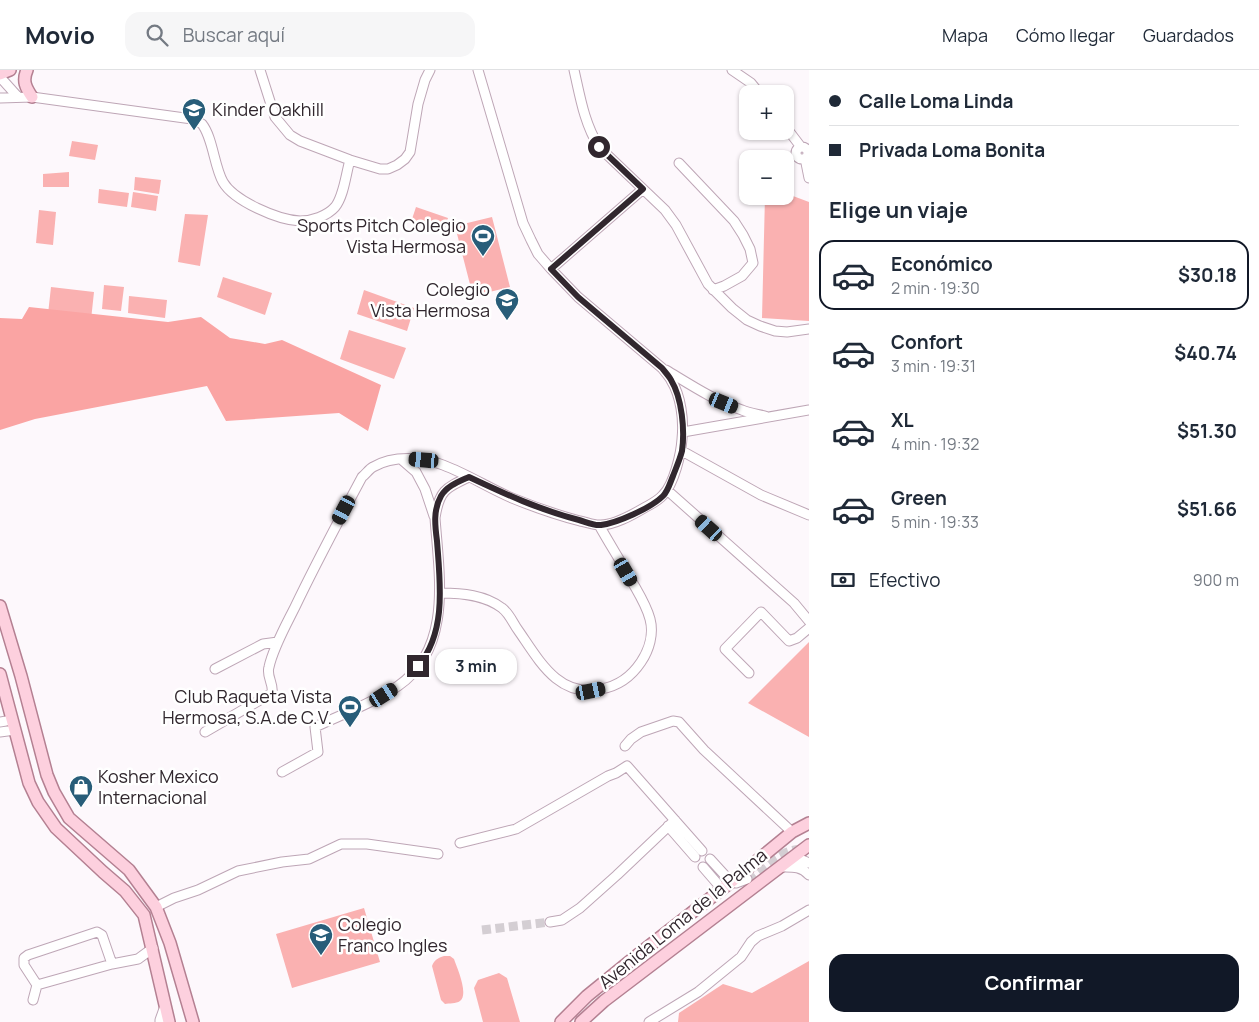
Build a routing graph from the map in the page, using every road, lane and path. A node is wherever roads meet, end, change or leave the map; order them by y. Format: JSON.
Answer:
{"nodes":[{"id":1,"x":10,"y":70,"type":"edge"},
{"id":2,"x":27,"y":70,"type":"edge"},
{"id":3,"x":260,"y":70,"type":"edge"},
{"id":4,"x":430,"y":70,"type":"edge"},
{"id":5,"x":478,"y":70,"type":"edge"},
{"id":6,"x":574,"y":70,"type":"edge"},
{"id":7,"x":732,"y":70,"type":"edge"},
{"id":8,"x":0,"y":75,"type":"edge"},
{"id":9,"x":753,"y":85,"type":"edge"},
{"id":10,"x":18,"y":97,"type":"junction"},
{"id":11,"x":32,"y":97,"type":"junction"},
{"id":12,"x":0,"y":98,"type":"edge"},
{"id":13,"x":794,"y":138,"type":"edge"},
{"id":14,"x":350,"y":160,"type":"junction"},
{"id":15,"x":679,"y":163,"type":"dead end"},
{"id":16,"x":809,"y":178,"type":"edge"},
{"id":17,"x":643,"y":189,"type":"junction"},
{"id":18,"x":551,"y":269,"type":"junction"},
{"id":19,"x":713,"y":290,"type":"junction"},
{"id":20,"x":809,"y":329,"type":"edge"},
{"id":21,"x":662,"y":368,"type":"junction"},
{"id":22,"x":809,"y":410,"type":"edge"},
{"id":23,"x":767,"y":417,"type":"junction"},
{"id":24,"x":683,"y":432,"type":"junction"},
{"id":25,"x":682,"y":451,"type":"junction"},
{"id":26,"x":401,"y":459,"type":"junction"},
{"id":27,"x":469,"y":477,"type":"junction"},
{"id":28,"x":667,"y":490,"type":"junction"},
{"id":29,"x":809,"y":515,"type":"edge"},
{"id":30,"x":435,"y":518,"type":"junction"},
{"id":31,"x":599,"y":525,"type":"junction"},
{"id":32,"x":440,"y":593,"type":"junction"},
{"id":33,"x":0,"y":607,"type":"edge"},
{"id":34,"x":809,"y":621,"type":"edge"},
{"id":35,"x":809,"y":628,"type":"edge"},
{"id":36,"x":278,"y":642,"type":"junction"},
{"id":37,"x":215,"y":669,"type":"dead end"},
{"id":38,"x":749,"y":673,"type":"dead end"},
{"id":39,"x":0,"y":674,"type":"edge"},
{"id":40,"x":0,"y":722,"type":"edge"},
{"id":41,"x":14,"y":725,"type":"junction"},
{"id":42,"x":0,"y":732,"type":"edge"},
{"id":43,"x":205,"y":732,"type":"dead end"},
{"id":44,"x":625,"y":746,"type":"dead end"},
{"id":45,"x":282,"y":772,"type":"dead end"},
{"id":46,"x":672,"y":823,"type":"junction"},
{"id":47,"x":809,"y":823,"type":"edge"},
{"id":48,"x":79,"y":828,"type":"junction"},
{"id":49,"x":792,"y":832,"type":"junction"},
{"id":50,"x":68,"y":840,"type":"junction"},
{"id":51,"x":464,"y":845,"type":"dead end"},
{"id":52,"x":809,"y":845,"type":"edge"},
{"id":53,"x":702,"y":851,"type":"dead end"},
{"id":54,"x":438,"y":854,"type":"dead end"},
{"id":55,"x":695,"y":857,"type":"dead end"},
{"id":56,"x":710,"y":859,"type":"dead end"},
{"id":57,"x":809,"y":863,"type":"edge"},
{"id":58,"x":784,"y":864,"type":"junction"},
{"id":59,"x":703,"y":867,"type":"dead end"},
{"id":60,"x":809,"y":875,"type":"edge"},
{"id":61,"x":747,"y":880,"type":"tunnel mouth"},
{"id":62,"x":726,"y":886,"type":"junction"},
{"id":63,"x":156,"y":907,"type":"junction"},
{"id":64,"x":809,"y":910,"type":"edge"},
{"id":65,"x":550,"y":922,"type":"tunnel mouth"},
{"id":66,"x":153,"y":951,"type":"junction"},
{"id":67,"x":635,"y":957,"type":"junction"},
{"id":68,"x":112,"y":964,"type":"junction"},
{"id":69,"x":36,"y":985,"type":"junction"},
{"id":70,"x":33,"y":1000,"type":"dead end"},
{"id":71,"x":164,"y":1001,"type":"junction"},
{"id":72,"x":160,"y":1022,"type":"edge"},
{"id":73,"x":169,"y":1022,"type":"edge"},
{"id":74,"x":193,"y":1022,"type":"edge"},
{"id":75,"x":562,"y":1022,"type":"edge"},
{"id":76,"x":569,"y":1022,"type":"edge"},
{"id":77,"x":581,"y":1022,"type":"edge"},
{"id":78,"x":649,"y":1022,"type":"edge"}],
"edges":[{"from":1,"to":8,"type":"main road"},
{"from":2,"to":11,"type":"main road"},
{"from":3,"to":14,"type":"street"},
{"from":4,"to":14,"type":"street"},
{"from":5,"to":18,"type":"street"},
{"from":6,"to":17,"type":"street"},
{"from":7,"to":9,"type":"street"},
{"from":8,"to":10,"type":"street"},
{"from":10,"to":11,"type":"street"},
{"from":10,"to":12,"type":"street"},
{"from":11,"to":14,"type":"street"},
{"from":13,"to":16,"type":"street"},
{"from":15,"to":19,"type":"street"},
{"from":17,"to":18,"type":"street"},
{"from":17,"to":19,"type":"street"},
{"from":18,"to":21,"type":"street"},
{"from":19,"to":20,"type":"street"},
{"from":21,"to":23,"type":"street"},
{"from":21,"to":24,"type":"street"},
{"from":22,"to":23,"type":"street"},
{"from":23,"to":24,"type":"street"},
{"from":24,"to":25,"type":"street"},
{"from":25,"to":28,"type":"street"},
{"from":25,"to":29,"type":"street"},
{"from":26,"to":27,"type":"street"},
{"from":26,"to":30,"type":"street"},
{"from":26,"to":36,"type":"street"},
{"from":27,"to":30,"type":"street"},
{"from":27,"to":31,"type":"street"},
{"from":28,"to":31,"type":"street"},
{"from":28,"to":34,"type":"street"},
{"from":30,"to":32,"type":"street"},
{"from":31,"to":32,"type":"street"},
{"from":32,"to":45,"type":"street"},
{"from":33,"to":48,"type":"main road"},
{"from":35,"to":38,"type":"street"},
{"from":36,"to":37,"type":"street"},
{"from":36,"to":43,"type":"street"},
{"from":39,"to":41,"type":"main road"},
{"from":40,"to":41,"type":"street"},
{"from":41,"to":42,"type":"street"},
{"from":41,"to":50,"type":"main road"},
{"from":44,"to":49,"type":"street"},
{"from":46,"to":51,"type":"street"},
{"from":46,"to":53,"type":"street"},
{"from":46,"to":55,"type":"street"},
{"from":46,"to":65,"type":"street"},
{"from":47,"to":49,"type":"main road","name":"Avenida Loma de la Palma"},
{"from":48,"to":50,"type":"main road"},
{"from":48,"to":63,"type":"main road"},
{"from":49,"to":62,"type":"main road","name":"Avenida Loma de la Palma"},
{"from":50,"to":66,"type":"main road"},
{"from":52,"to":58,"type":"main road","name":"Avenida Loma de la Palma"},
{"from":54,"to":63,"type":"street"},
{"from":56,"to":62,"type":"street"},
{"from":57,"to":58,"type":"street"},
{"from":58,"to":60,"type":"street"},
{"from":58,"to":77,"type":"main road","name":"Avenida Loma de la Palma"},
{"from":59,"to":62,"type":"street"},
{"from":61,"to":62,"type":"street"},
{"from":62,"to":67,"type":"main road","name":"Avenida Loma de la Palma"},
{"from":63,"to":74,"type":"main road"},
{"from":64,"to":78,"type":"street"},
{"from":66,"to":68,"type":"street"},
{"from":66,"to":71,"type":"main road"},
{"from":67,"to":75,"type":"main road","name":"Avenida Loma de la Palma"},
{"from":67,"to":76,"type":"main road"},
{"from":68,"to":69,"type":"street"},
{"from":68,"to":69,"type":"street"},
{"from":69,"to":70,"type":"street"},
{"from":71,"to":72,"type":"street"},
{"from":71,"to":73,"type":"main road"}]}
